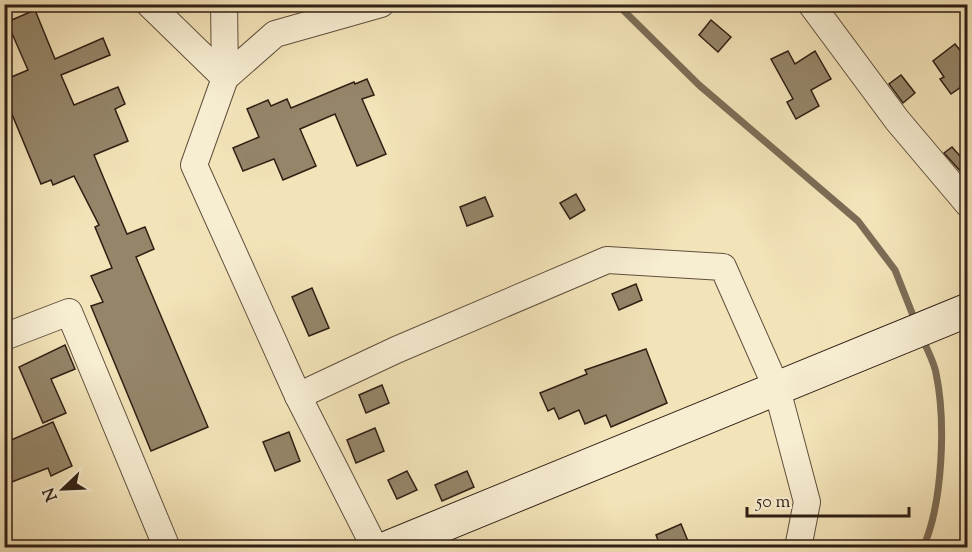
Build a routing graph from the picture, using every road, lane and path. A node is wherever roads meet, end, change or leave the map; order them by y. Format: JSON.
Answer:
{"nodes":[{"id":1,"x":149,"y":4,"type":"edge"},
{"id":2,"x":224,"y":4,"type":"edge"},
{"id":3,"x":381,"y":4,"type":"edge"},
{"id":4,"x":811,"y":4,"type":"edge"},
{"id":5,"x":225,"y":78,"type":"junction"},
{"id":6,"x":968,"y":204,"type":"edge"},
{"id":7,"x":968,"y":310,"type":"edge"},
{"id":8,"x":4,"y":338,"type":"edge"},
{"id":9,"x":777,"y":389,"type":"junction"},
{"id":10,"x":298,"y":396,"type":"junction"},
{"id":11,"x":167,"y":548,"type":"edge"},
{"id":12,"x":375,"y":548,"type":"edge"},
{"id":13,"x":387,"y":548,"type":"edge"},
{"id":14,"x":798,"y":548,"type":"edge"}],
"edges":[{"from":1,"to":5,"type":"street"},
{"from":2,"to":5,"type":"street"},
{"from":3,"to":5,"type":"street"},
{"from":4,"to":6,"type":"street"},
{"from":5,"to":10,"type":"street"},
{"from":7,"to":9,"type":"street"},
{"from":8,"to":11,"type":"street"},
{"from":9,"to":10,"type":"street"},
{"from":9,"to":13,"type":"street"},
{"from":9,"to":14,"type":"street"},
{"from":10,"to":12,"type":"street"}]}
